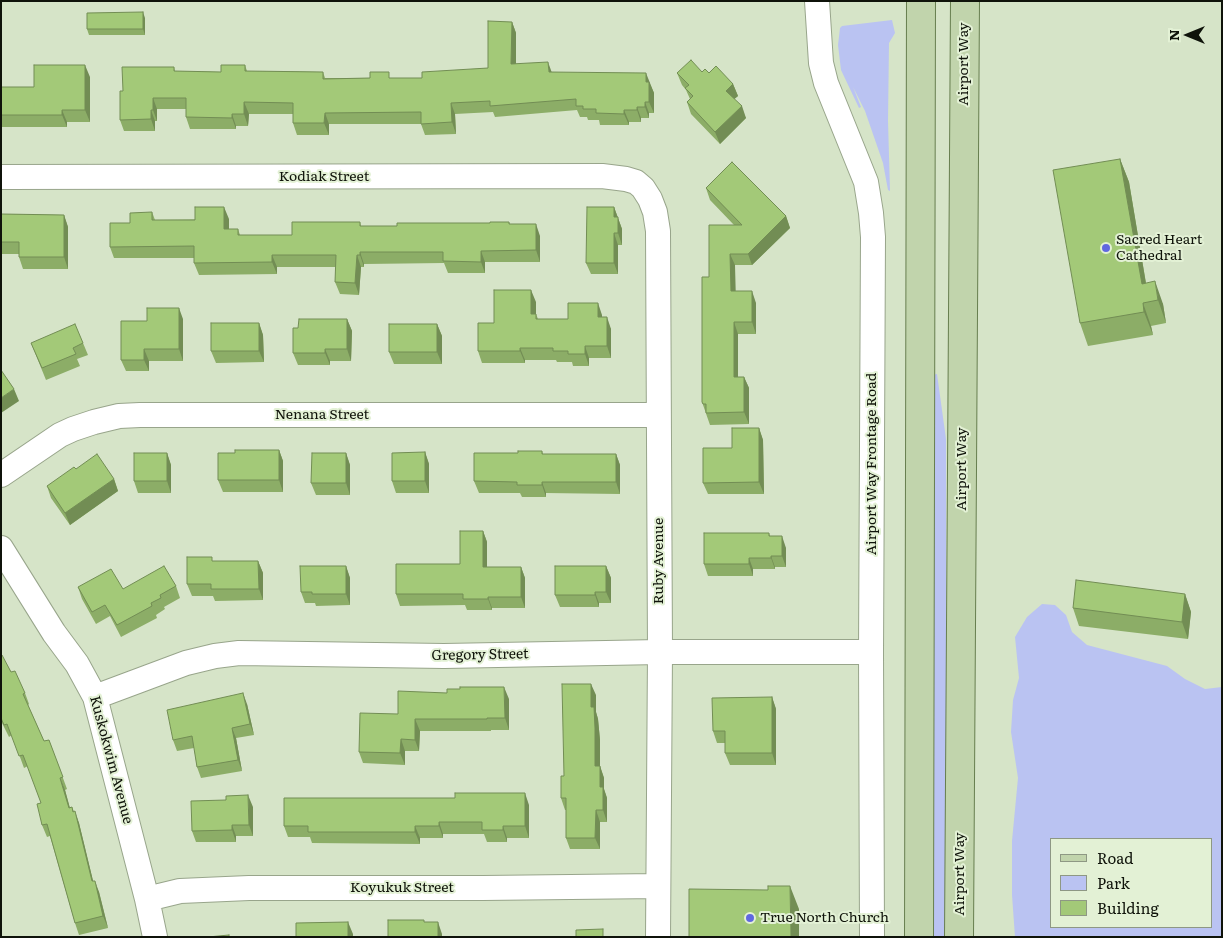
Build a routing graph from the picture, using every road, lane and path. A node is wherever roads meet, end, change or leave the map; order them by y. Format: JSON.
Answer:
{"nodes":[{"id":1,"x":817,"y":1,"type":"edge"},
{"id":2,"x":921,"y":1,"type":"edge"},
{"id":3,"x":965,"y":1,"type":"edge"},
{"id":4,"x":1,"y":177,"type":"edge"},
{"id":5,"x":643,"y":188,"type":"joint"},
{"id":6,"x":658,"y":415,"type":"junction"},
{"id":7,"x":1,"y":475,"type":"edge"},
{"id":8,"x":1,"y":548,"type":"edge"},
{"id":9,"x":660,"y":652,"type":"junction"},
{"id":10,"x":871,"y":652,"type":"junction"},
{"id":11,"x":95,"y":696,"type":"junction"},
{"id":12,"x":658,"y":886,"type":"junction"},
{"id":13,"x":147,"y":898,"type":"junction"},
{"id":14,"x":155,"y":937,"type":"edge"},
{"id":15,"x":658,"y":937,"type":"edge"},
{"id":16,"x":872,"y":937,"type":"edge"},
{"id":17,"x":919,"y":937,"type":"edge"},
{"id":18,"x":959,"y":937,"type":"edge"}],
"edges":[{"from":1,"to":10,"type":"street","name":"Airport Way Frontage Road"},
{"from":2,"to":17,"type":"main road"},
{"from":3,"to":18,"type":"main road","name":"Airport Way"},
{"from":4,"to":5,"type":"street","name":"Kodiak Street"},
{"from":5,"to":6,"type":"street","name":"Ruby Avenue"},
{"from":6,"to":7,"type":"street","name":"Nenana Street"},
{"from":6,"to":9,"type":"street","name":"Ruby Avenue"},
{"from":8,"to":11,"type":"street","name":"Kuskokwim Avenue"},
{"from":9,"to":10,"type":"street","name":"Gregory Street"},
{"from":9,"to":11,"type":"street","name":"Gregory Street"},
{"from":9,"to":12,"type":"street","name":"Ruby Avenue"},
{"from":10,"to":16,"type":"street","name":"Airport Way Frontage Road"},
{"from":11,"to":13,"type":"street","name":"Kuskokwim Avenue"},
{"from":12,"to":13,"type":"street","name":"Koyukuk Street"},
{"from":12,"to":15,"type":"street","name":"Ruby Avenue"},
{"from":13,"to":14,"type":"street","name":"Kuskokwim Avenue"}]}
